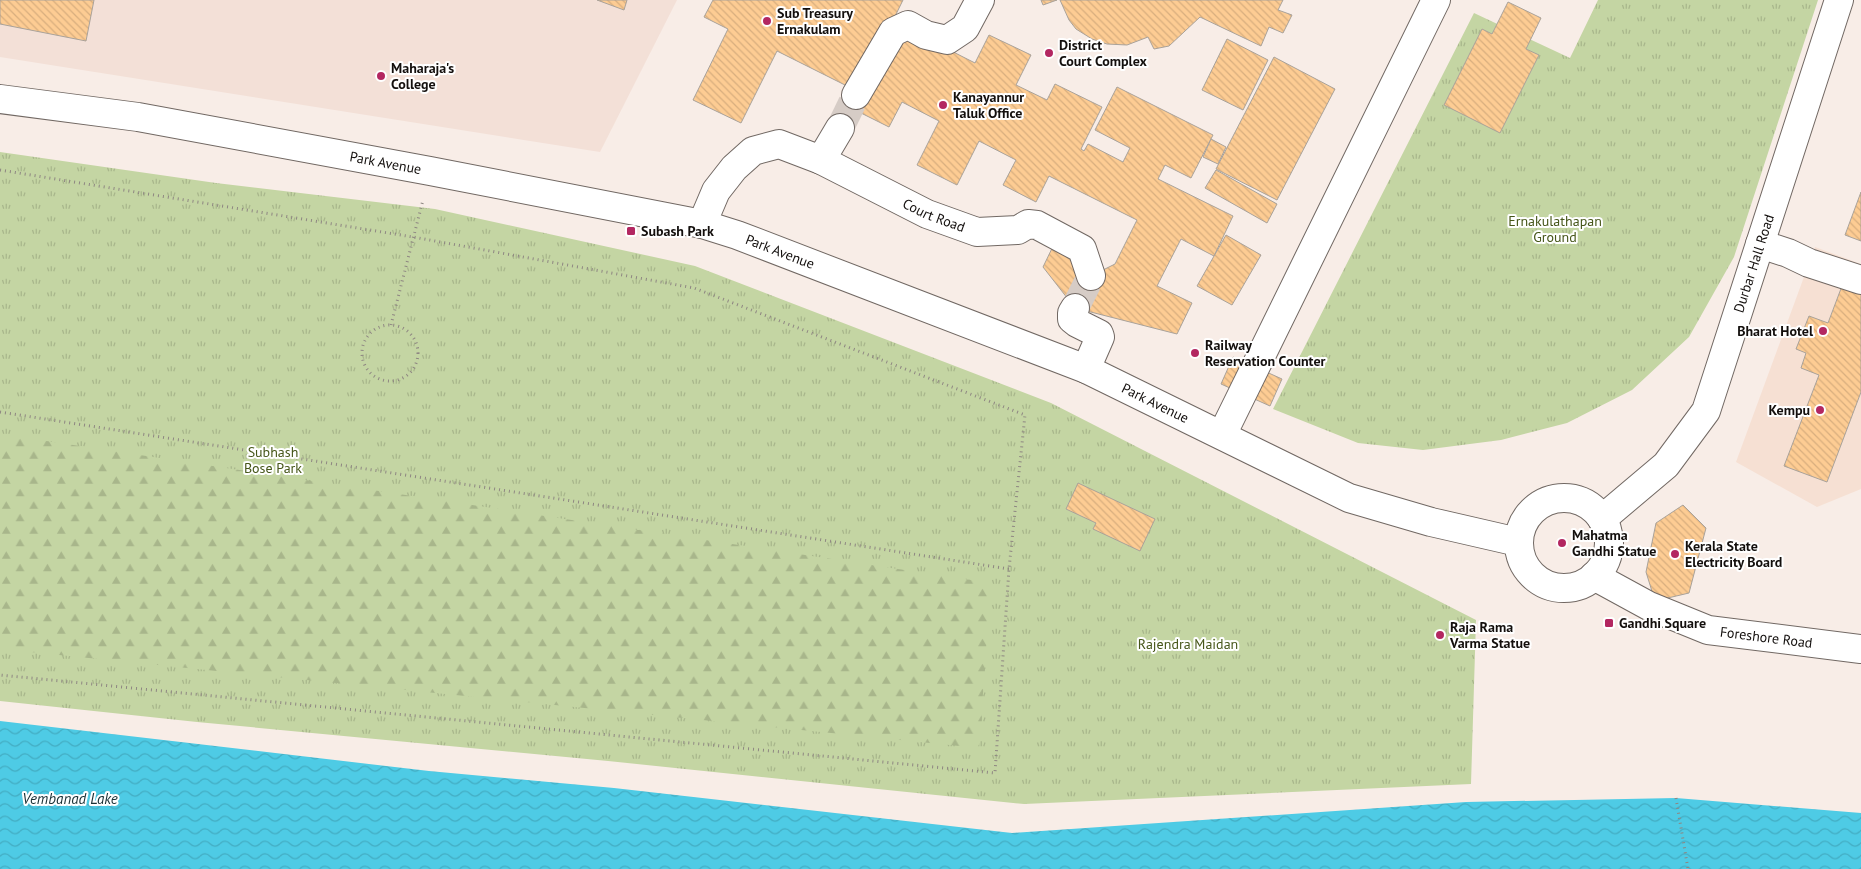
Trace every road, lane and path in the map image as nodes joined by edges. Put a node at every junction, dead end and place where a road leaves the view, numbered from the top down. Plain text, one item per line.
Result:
1 (980, 0) edge
2 (1436, 0) edge
3 (1839, 0) edge
4 (856, 95) tunnel mouth
5 (0, 99) edge
6 (840, 128) tunnel mouth
7 (822, 160) junction
8 (0, 170) edge
9 (430, 171) junction
10 (702, 224) junction
11 (413, 237) junction
12 (1760, 244) junction
13 (1091, 276) dead end
14 (1861, 280) edge
15 (1075, 308) dead end
16 (391, 325) junction
17 (1086, 369) junction
18 (0, 412) edge
19 (1222, 435) junction
20 (1602, 519) junction
21 (1518, 542) junction
22 (1009, 569) junction
23 (1594, 576) junction
24 (1861, 649) edge
25 (0, 675) edge
26 (1676, 798) dead end
27 (1688, 869) edge

1 - 4 main road
2 - 19 main road
3 - 12 main road, Durbar Hall Road
5 - 9 main road, Park Avenue
6 - 7 main road
7 - 10 main road, Court Road
7 - 13 main road, Court Road
8 - 11 path
9 - 10 main road, Park Avenue
9 - 11 path
10 - 17 main road, Park Avenue
11 - 16 path
11 - 22 path
12 - 14 main road
12 - 20 main road, Durbar Hall Road
15 - 17 main road
16 - 16 path
17 - 19 main road, Park Avenue
18 - 22 path
19 - 21 main road, Park Avenue
20 - 21 main road
20 - 23 main road
21 - 23 main road
22 - 25 path
23 - 24 main road, Foreshore Road
26 - 27 path

